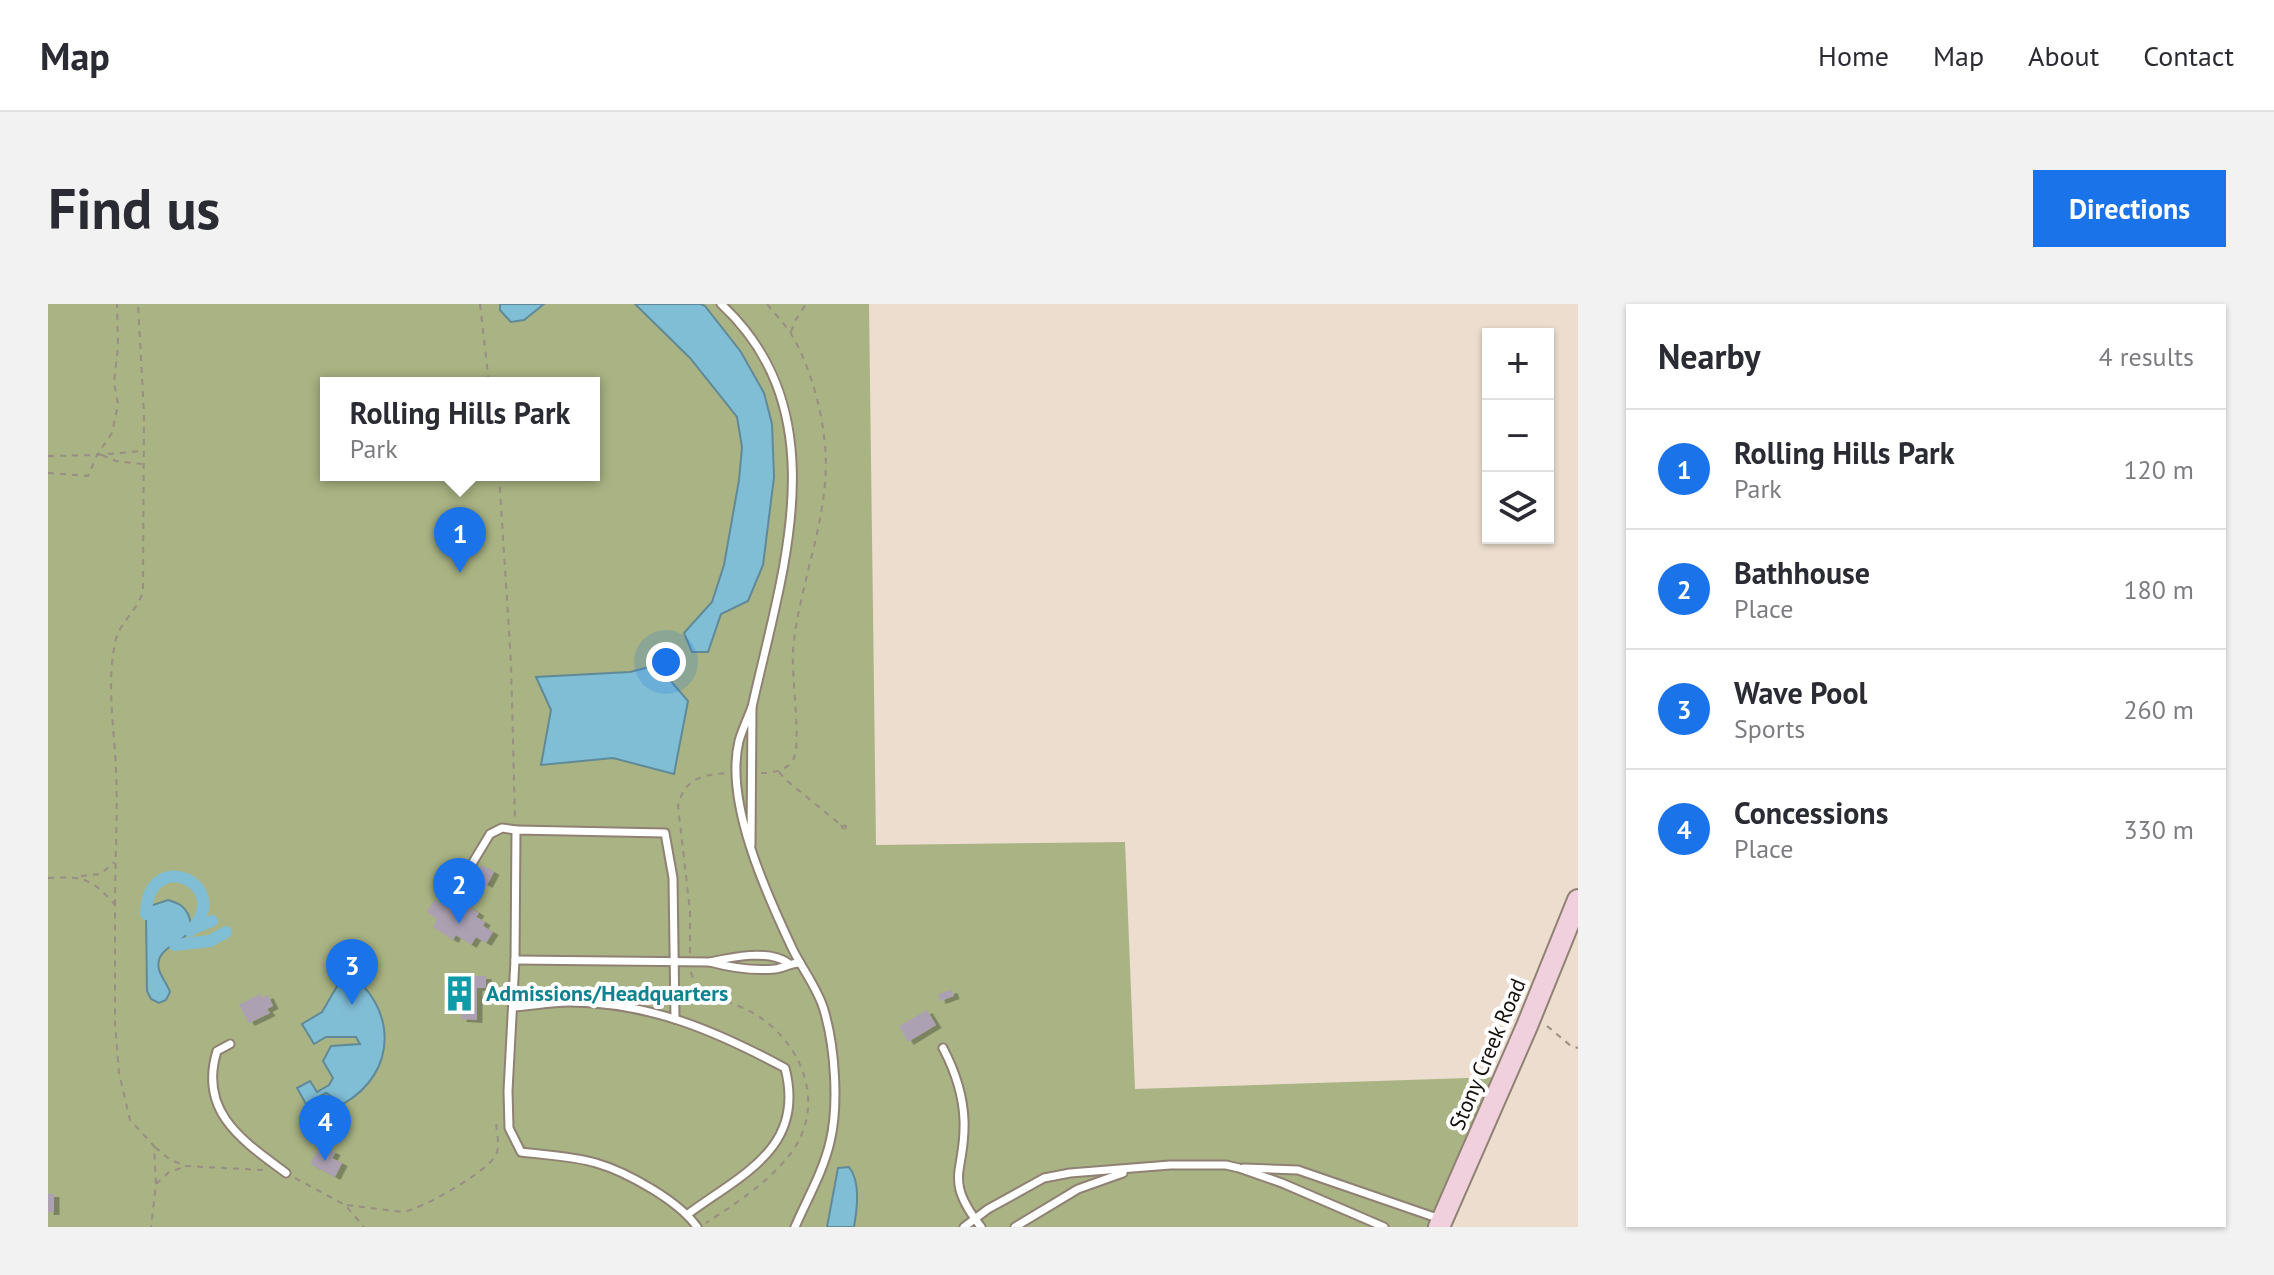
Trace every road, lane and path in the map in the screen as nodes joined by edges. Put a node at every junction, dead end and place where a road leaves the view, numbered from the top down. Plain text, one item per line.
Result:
1 (117, 304) edge
2 (138, 304) edge
3 (480, 304) edge
4 (721, 304) edge
5 (767, 304) edge
6 (806, 304) edge
7 (791, 333) junction
8 (488, 377) edge
9 (144, 451) junction
10 (99, 455) junction
11 (48, 456) edge
12 (144, 464) junction
13 (48, 473) edge
14 (499, 481) edge
15 (752, 707) junction
16 (779, 771) junction
17 (736, 773) junction
18 (751, 774) junction
19 (841, 825) dead end
20 (516, 830) junction
21 (751, 845) junction
22 (115, 862) junction
23 (76, 876) junction
24 (48, 878) edge
25 (455, 892) dead end
26 (1578, 900) edge
27 (115, 905) junction
28 (515, 960) junction
29 (674, 962) junction
30 (690, 962) junction
31 (800, 963) junction
32 (513, 1007) junction
33 (675, 1019) junction
34 (1527, 1026) junction
35 (230, 1044) dead end
36 (943, 1048) dead end
37 (1578, 1048) edge
38 (496, 1123) dead end
39 (154, 1146) junction
40 (185, 1166) junction
41 (1239, 1168) junction
42 (1132, 1169) junction
43 (286, 1173) junction
44 (156, 1184) junction
45 (345, 1205) junction
46 (688, 1214) junction
47 (975, 1219) junction
48 (1440, 1223) edge
49 (151, 1227) edge
50 (364, 1227) edge
51 (698, 1227) edge
52 (795, 1227) edge
53 (964, 1227) edge
54 (981, 1227) edge
55 (1015, 1227) edge
56 (1384, 1227) edge

1 - 10 path
2 - 9 path
3 - 8 path
4 - 15 lane
5 - 7 path
6 - 7 path
7 - 16 path
9 - 10 path
9 - 12 path
10 - 11 path
10 - 12 path
10 - 13 path
12 - 22 path
14 - 20 path
15 - 17 lane
15 - 18 lane
16 - 18 path
16 - 19 path
17 - 21 lane
17 - 30 path
18 - 21 lane
20 - 25 lane
20 - 28 lane
20 - 29 lane
21 - 31 lane
22 - 23 path
22 - 27 path
23 - 24 path
23 - 27 path
26 - 34 main road, Stony Creek Road
27 - 39 path
28 - 29 lane
28 - 32 lane
29 - 30 lane
29 - 33 lane
30 - 31 lane
30 - 51 path
31 - 52 lane
32 - 33 lane
32 - 46 lane
33 - 46 lane
34 - 37 path
34 - 48 main road, Stony Creek Road
35 - 43 lane
36 - 47 lane
38 - 45 path
39 - 40 path
39 - 44 path
40 - 43 path
40 - 44 path
41 - 42 lane
41 - 48 lane
41 - 56 lane
42 - 47 lane
42 - 55 lane
43 - 45 path
44 - 49 path
45 - 50 path
46 - 51 lane
47 - 53 lane
47 - 54 lane

